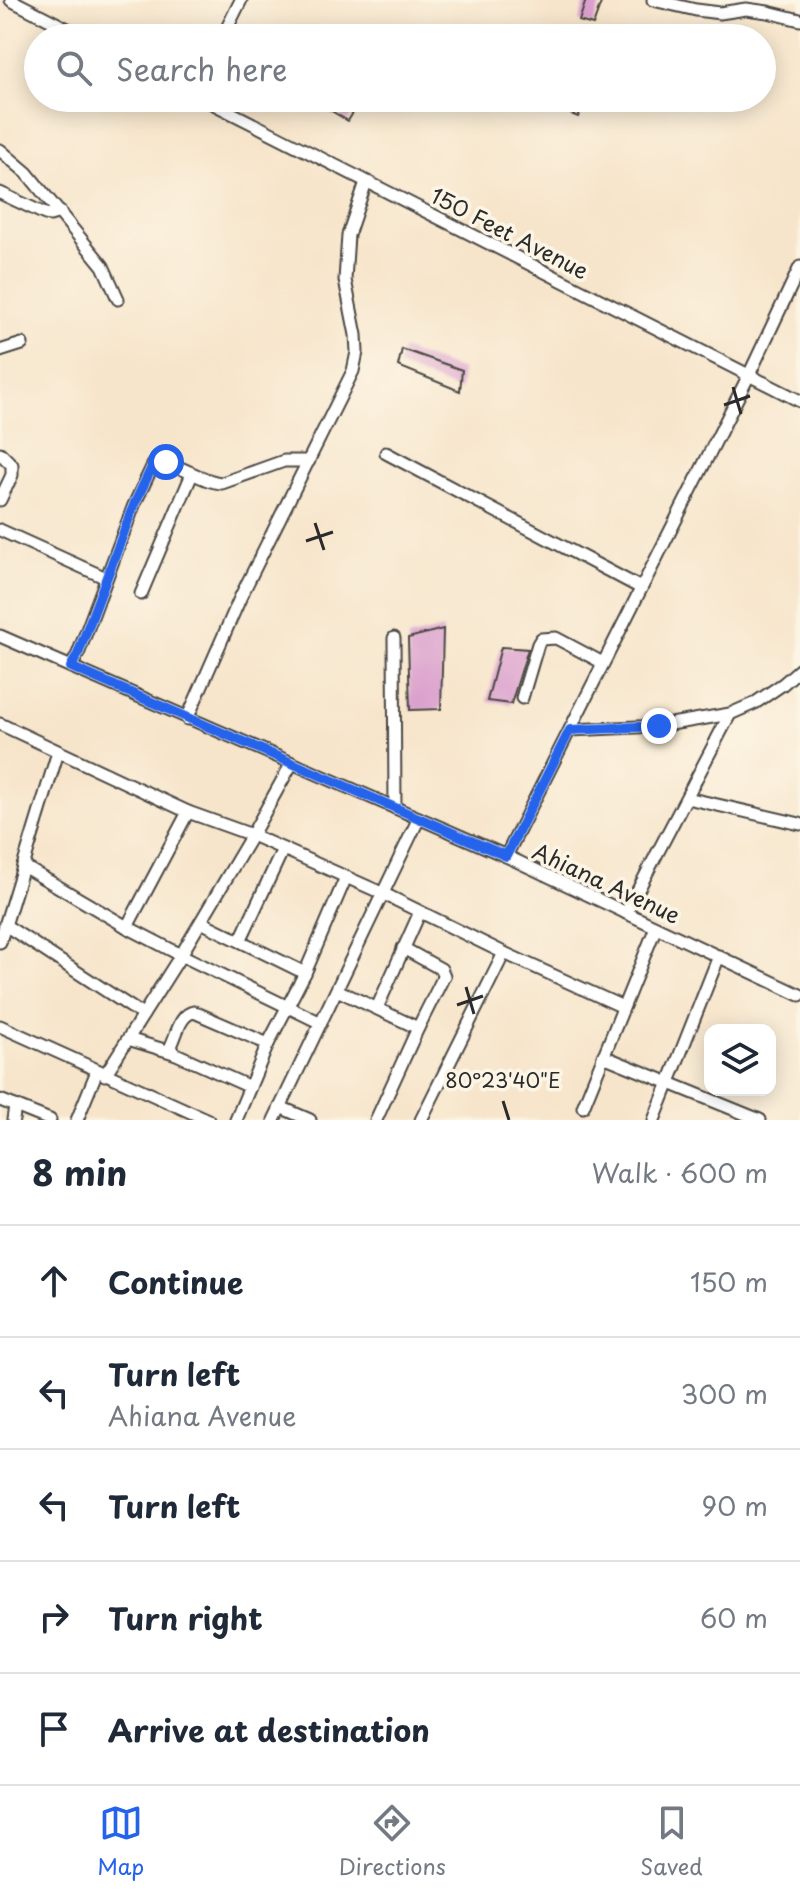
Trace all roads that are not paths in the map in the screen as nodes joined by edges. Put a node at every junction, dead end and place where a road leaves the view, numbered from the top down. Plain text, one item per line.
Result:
1 (11, 0) edge
2 (241, 0) edge
3 (653, 0) edge
4 (800, 20) edge
5 (58, 24) edge
6 (229, 24) edge
7 (229, 112) edge
8 (0, 150) edge
9 (366, 182) junction
10 (0, 193) edge
11 (60, 212) junction
12 (800, 267) edge
13 (118, 299) dead end
14 (22, 344) dead end
15 (0, 351) edge
16 (749, 375) junction
17 (800, 401) edge
18 (0, 453) edge
19 (386, 453) dead end
20 (309, 461) junction
21 (192, 474) junction
22 (0, 500) edge
23 (0, 530) edge
24 (106, 578) junction
25 (641, 588) junction
26 (141, 594) dead end
27 (0, 636) edge
28 (394, 638) dead end
29 (603, 663) junction
30 (71, 667) junction
31 (800, 669) edge
32 (522, 698) dead end
33 (730, 714) junction
34 (187, 719) junction
35 (0, 724) edge
36 (570, 730) junction
37 (58, 752) junction
38 (292, 763) junction
39 (687, 798) junction
40 (395, 808) junction
41 (188, 812) junction
42 (419, 818) junction
43 (800, 824) edge
44 (252, 835) junction
45 (283, 849) junction
46 (506, 856) junction
47 (23, 866) junction
48 (346, 877) junction
49 (384, 894) junction
50 (420, 912) junction
51 (626, 913) junction
52 (201, 922) junction
53 (5, 925) junction
54 (127, 927) junction
55 (656, 927) junction
56 (240, 941) junction
57 (0, 942) edge
58 (403, 948) junction
59 (504, 953) junction
60 (181, 955) junction
61 (719, 956) junction
62 (305, 973) junction
63 (337, 990) junction
64 (800, 995) edge
65 (288, 1007) junction
66 (623, 1007) junction
67 (377, 1008) junction
68 (143, 1015) junction
69 (321, 1023) junction
70 (0, 1026) edge
71 (418, 1028) junction
72 (128, 1039) junction
73 (268, 1044) junction
74 (174, 1053) junction
75 (603, 1056) junction
76 (101, 1073) junction
77 (668, 1083) junction
78 (250, 1087) junction
79 (0, 1100) edge
80 (15, 1106) junction
81 (280, 1107) junction
82 (583, 1107) dead end
83 (13, 1120) edge
84 (50, 1120) edge
85 (77, 1120) edge
86 (208, 1120) edge
87 (236, 1120) edge
88 (274, 1120) edge
89 (310, 1120) edge
90 (376, 1120) edge
91 (421, 1120) edge
92 (654, 1120) edge
93 (760, 1120) edge

1 - 5 street
2 - 6 street
3 - 4 street
7 - 9 street, 150 Feet Avenue
8 - 11 street
9 - 16 street, 150 Feet Avenue
9 - 20 street
10 - 11 street
11 - 13 street
12 - 16 street
14 - 15 street
16 - 17 street, 150 Feet Avenue
16 - 25 street
18 - 22 street
19 - 25 street
20 - 21 street
20 - 34 street
21 - 24 street
21 - 26 street
23 - 24 street
24 - 30 street
25 - 29 street
27 - 30 street, Ahiana Avenue
28 - 40 street
29 - 32 street
29 - 36 street
30 - 34 street, Ahiana Avenue
31 - 33 street
33 - 36 street
33 - 39 street
34 - 38 street, Ahiana Avenue
35 - 37 street
36 - 46 street
37 - 41 street
37 - 47 street
38 - 40 street, Ahiana Avenue
38 - 44 street
39 - 43 street
39 - 51 street
40 - 42 street, Ahiana Avenue
41 - 44 street
41 - 54 street
42 - 46 street, Ahiana Avenue
42 - 49 street
44 - 45 street
44 - 52 street
45 - 48 street
45 - 56 street
46 - 51 street, Ahiana Avenue
47 - 53 street
47 - 54 street
48 - 49 street
48 - 62 street
49 - 50 street
49 - 63 street
50 - 58 street
50 - 59 street
51 - 55 street, Ahiana Avenue
52 - 56 street
52 - 60 street
53 - 57 street
53 - 68 street
54 - 60 street
55 - 61 street, Ahiana Avenue
55 - 66 street
56 - 62 street
58 - 67 street
58 - 71 street
59 - 66 street
59 - 91 street
60 - 65 street
60 - 68 street
61 - 64 street, Ahiana Avenue
61 - 77 street
62 - 65 street
63 - 67 street
63 - 69 street
65 - 69 street
65 - 73 street
66 - 75 street
67 - 71 street
68 - 72 street
69 - 81 street
70 - 76 street
71 - 90 street
72 - 74 street
72 - 76 street
73 - 74 street
73 - 78 street
74 - 78 street
75 - 77 street
75 - 82 street
76 - 85 street
76 - 86 street
77 - 92 street
77 - 93 street
78 - 87 street
79 - 80 street
80 - 83 street
80 - 84 street
81 - 88 street
81 - 89 street

